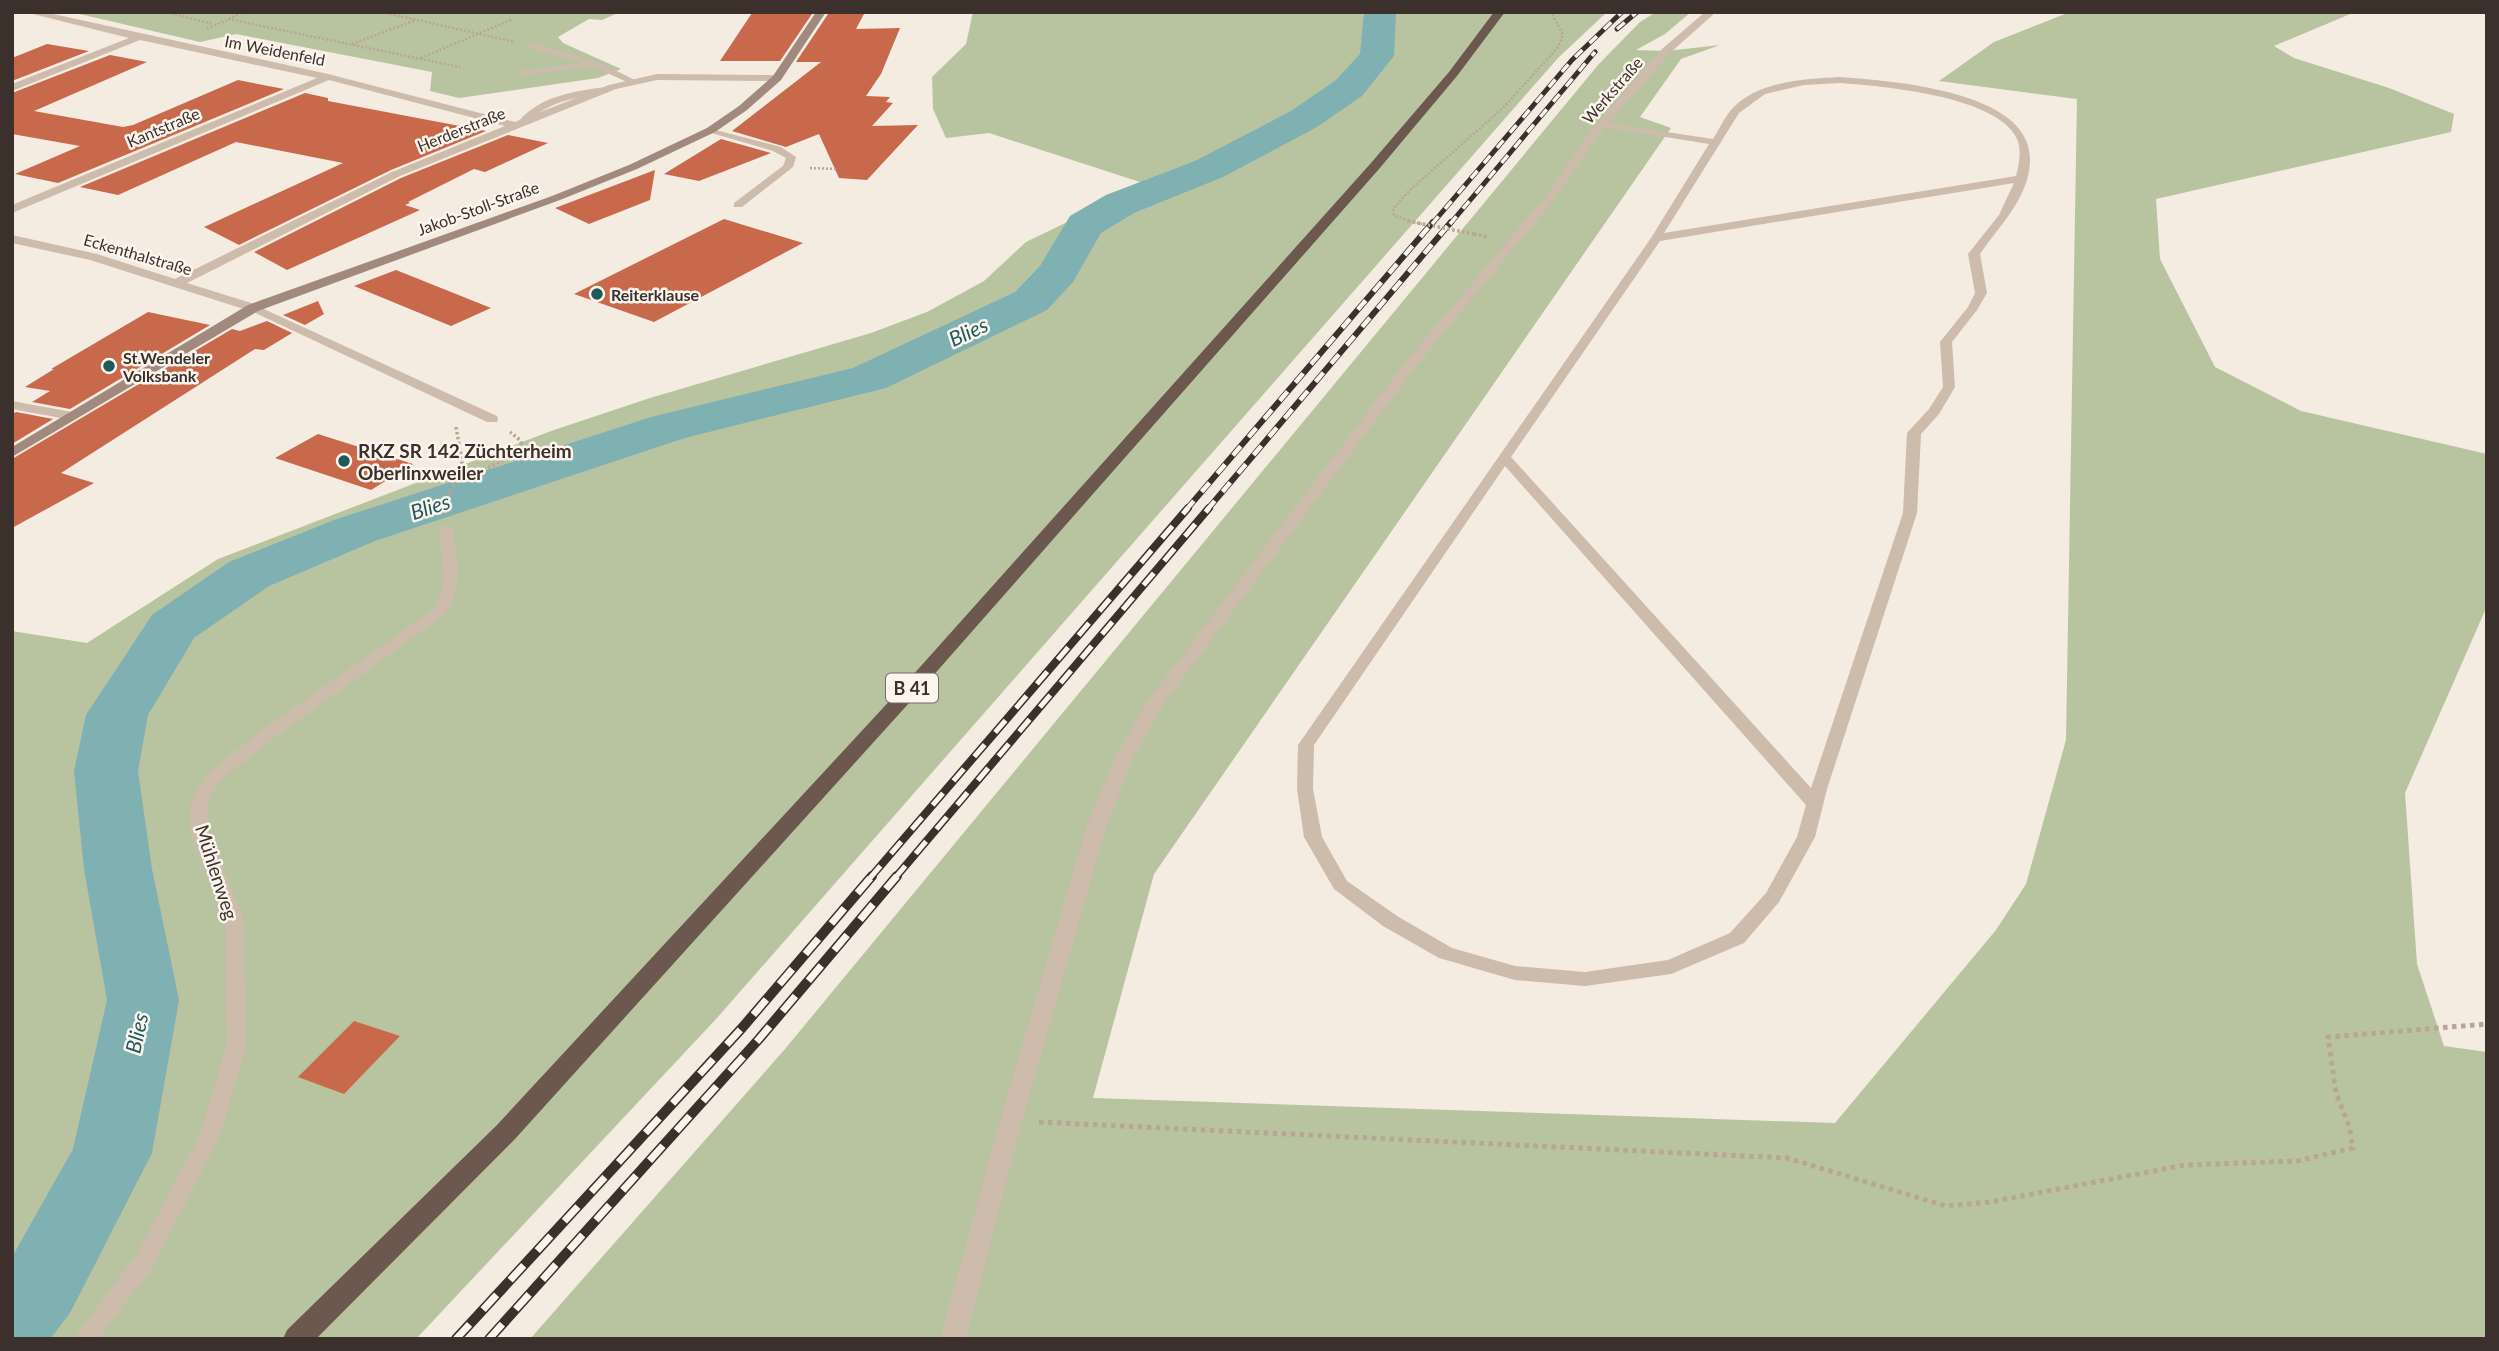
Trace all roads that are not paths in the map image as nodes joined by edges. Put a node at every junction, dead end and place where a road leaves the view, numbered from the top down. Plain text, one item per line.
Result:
1 (30, 12) edge
2 (821, 12) edge
3 (1500, 12) edge
4 (1711, 12) edge
5 (140, 37) junction
6 (532, 46) road end
7 (595, 64) junction
8 (521, 74) dead end
9 (328, 77) junction
10 (777, 78) junction
11 (632, 81) junction
12 (12, 88) edge
13 (518, 123) junction
14 (1602, 124) junction
15 (710, 130) junction
16 (1715, 142) junction
17 (2019, 178) junction
18 (738, 205) dead end
19 (12, 209) edge
20 (1656, 238) junction
21 (12, 239) edge
22 (177, 283) junction
23 (253, 308) junction
24 (12, 405) edge
25 (72, 416) junction
26 (492, 419) road end
27 (12, 453) edge
28 (1504, 458) junction
29 (446, 529) dead end
30 (1815, 804) junction
31 (84, 1339) edge
32 (297, 1339) edge
33 (953, 1339) edge

1 - 5 street, Im Weidenfeld
2 - 10 main road, Jakob-Stoll-Straße
3 - 32 highway, B 41
4 - 14 street, Werkstraße
5 - 9 street, Im Weidenfeld
5 - 12 street
6 - 7 lane
7 - 8 lane
7 - 11 lane
9 - 13 street, Im Weidenfeld
9 - 19 street, Kantstraße
10 - 11 street, Herderstraße
10 - 15 main road, Jakob-Stoll-Straße
11 - 13 street, Herderstraße
13 - 22 street, Herderstraße
14 - 16 lane
14 - 33 street, Werkstraße
15 - 18 lane
15 - 23 main road, Jakob-Stoll-Straße
16 - 17 lane
16 - 20 lane
17 - 20 lane
17 - 30 lane
20 - 28 lane
21 - 22 street, Eckenthalstraße
22 - 23 street, Eckenthalstraße
23 - 25 main road, Jakob-Stoll-Straße
23 - 26 lane
24 - 25 lane
25 - 27 main road, Jakob-Stoll-Straße
28 - 30 lane
28 - 30 lane
29 - 31 lane, Mühlenweg

